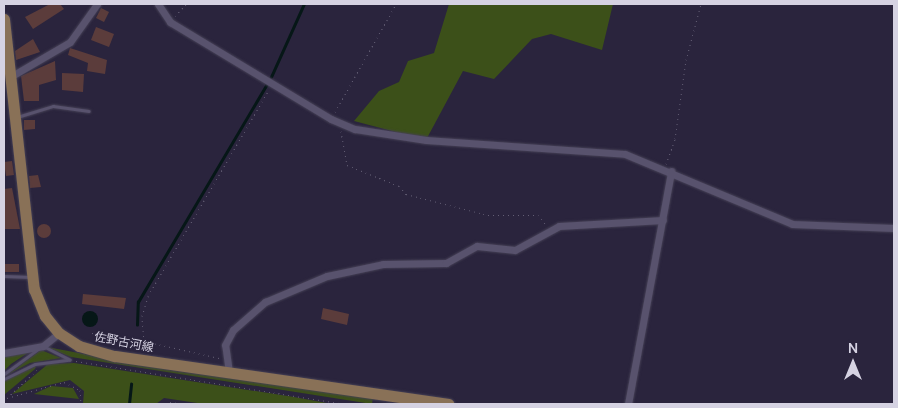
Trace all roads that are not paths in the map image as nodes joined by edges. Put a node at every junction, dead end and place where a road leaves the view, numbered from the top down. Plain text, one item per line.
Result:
1 (97, 4) edge
2 (158, 4) edge
3 (4, 19) edge
4 (8, 83) edge
5 (89, 111) dead end
6 (14, 117) junction
7 (668, 170) junction
8 (663, 220) junction
9 (894, 228) edge
10 (4, 276) edge
11 (33, 278) junction
12 (59, 333) junction
13 (43, 346) junction
14 (4, 353) edge
15 (229, 372) junction
16 (4, 374) edge
17 (4, 379) edge
18 (449, 404) edge
19 (628, 404) edge

1 - 4 street
2 - 7 street
3 - 4 main road, 佐野古河線
4 - 6 main road, 佐野古河線
5 - 6 lane
6 - 11 main road, 佐野古河線
7 - 8 street
7 - 9 street
8 - 15 street
8 - 19 street
10 - 11 lane
11 - 12 main road, 佐野古河線
12 - 13 street
12 - 15 main road, 佐野古河線
13 - 14 street
13 - 16 lane
13 - 17 lane
15 - 18 main road, 佐野古河線

